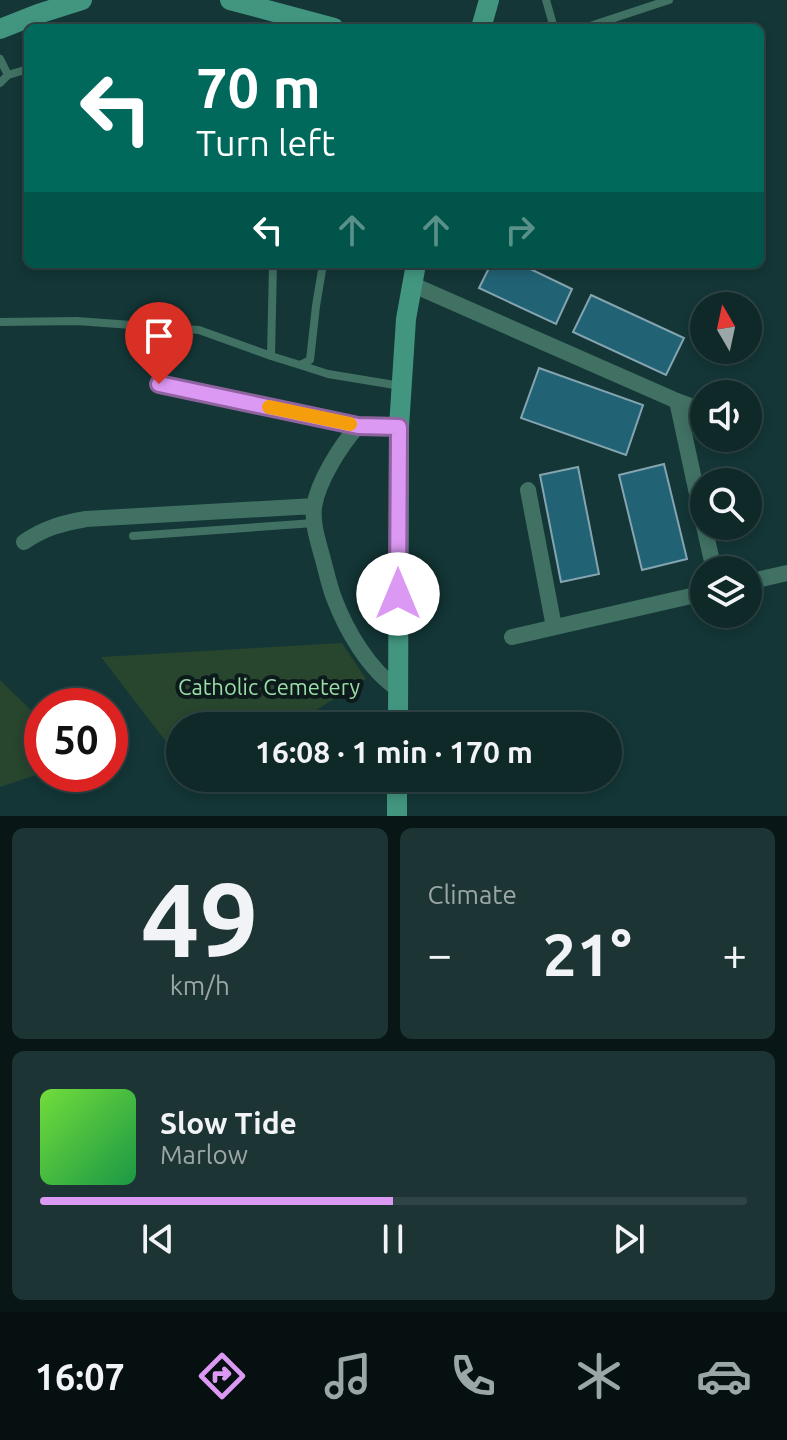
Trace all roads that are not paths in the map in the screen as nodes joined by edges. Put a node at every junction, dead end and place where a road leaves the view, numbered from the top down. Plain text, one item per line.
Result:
1 (82, 0) edge
2 (230, 0) edge
3 (546, 0) edge
4 (669, 0) edge
5 (319, 24) edge
6 (553, 24) edge
7 (596, 24) edge
8 (0, 29) edge
9 (0, 59) edge
10 (24, 70) edge
11 (8, 75) junction
12 (0, 83) edge
13 (273, 268) edge
14 (322, 268) edge
15 (414, 274) edge
16 (0, 322) edge
17 (271, 356) junction
18 (300, 365) junction
19 (159, 384) dead end
20 (402, 386) junction
21 (677, 401) junction
22 (690, 406) edge
23 (358, 426) junction
24 (399, 427) junction
25 (691, 468) edge
26 (528, 490) dead end
27 (314, 514) junction
28 (133, 536) dead end
29 (24, 542) dead end
30 (787, 573) edge
31 (762, 579) edge
32 (690, 596) edge
33 (554, 627) junction
34 (512, 637) dead end
35 (398, 689) junction
36 (398, 712) edge
37 (397, 792) edge
38 (397, 816) edge

1 - 8 main road
2 - 5 main road
3 - 6 lane
4 - 7 lane
9 - 11 lane
10 - 11 lane
11 - 12 lane
13 - 17 lane
14 - 18 lane
15 - 20 main road
15 - 21 street
16 - 17 lane
17 - 18 lane
18 - 20 lane
19 - 23 street
20 - 24 main road
21 - 22 street
21 - 25 street
23 - 24 street
23 - 27 street
24 - 35 main road
26 - 33 street
27 - 28 lane
27 - 29 street
27 - 35 street
30 - 31 street
32 - 33 street
33 - 34 street
35 - 36 main road
37 - 38 main road

